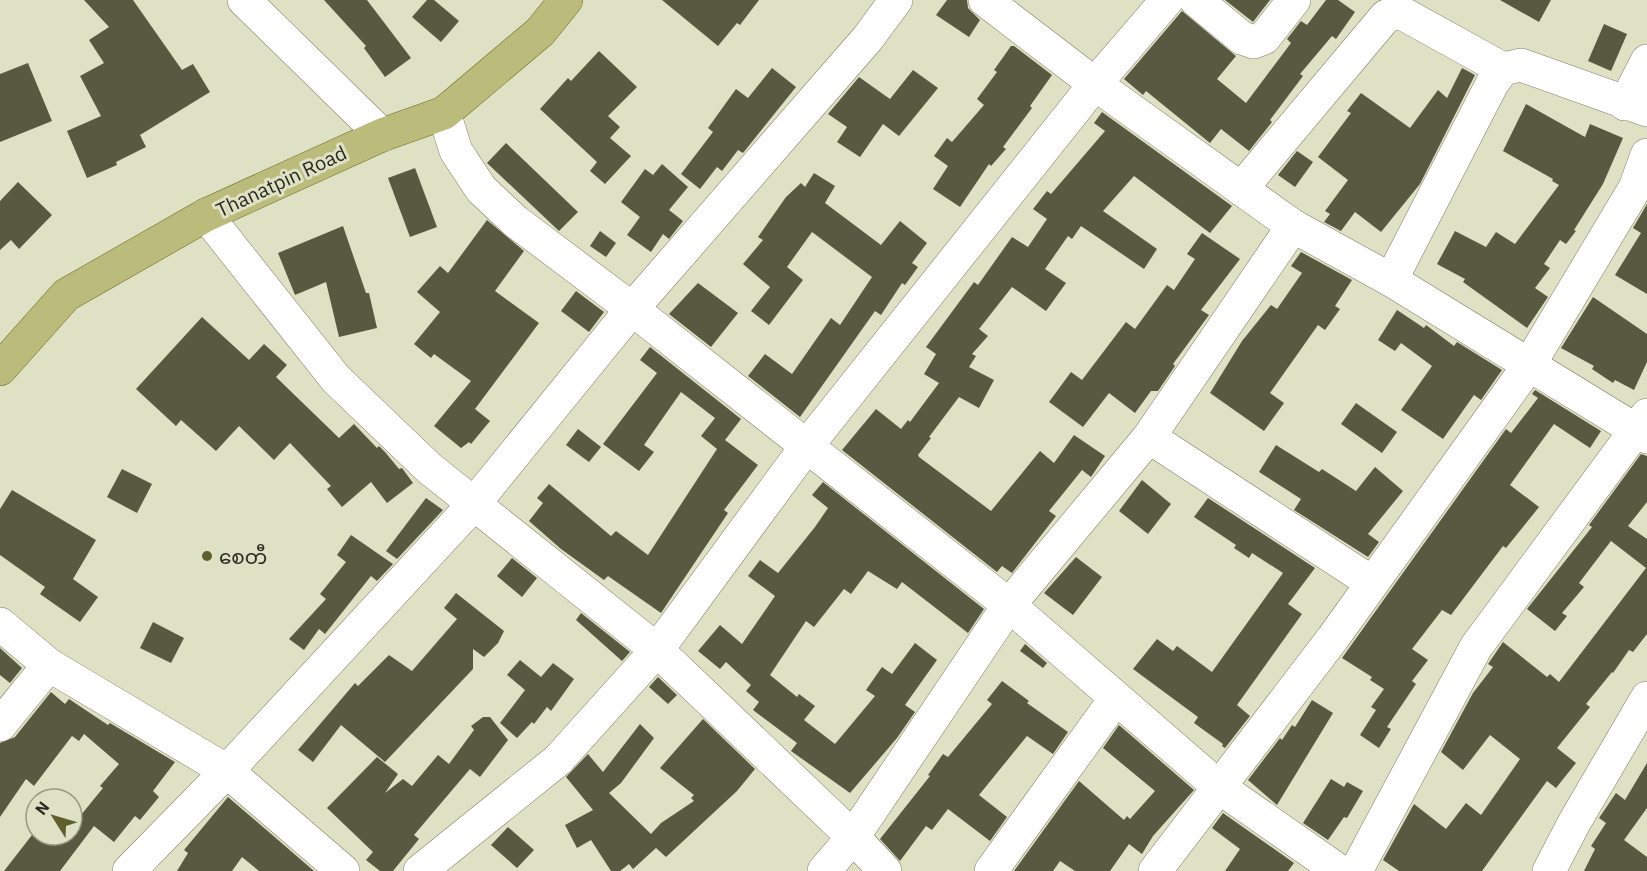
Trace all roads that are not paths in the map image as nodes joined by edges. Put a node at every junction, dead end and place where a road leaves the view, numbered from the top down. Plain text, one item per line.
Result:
1 (244, 0) edge
2 (566, 0) edge
3 (896, 0) edge
4 (986, 0) edge
5 (1167, 0) edge
6 (1196, 0) edge
7 (1294, 0) edge
8 (1647, 61) edge
9 (1503, 69) junction
10 (1095, 84) junction
11 (1636, 107) edge
12 (444, 113) junction
13 (382, 135) junction
14 (1647, 155) edge
15 (1241, 189) junction
16 (206, 215) junction
17 (1293, 226) junction
18 (1391, 280) junction
19 (632, 309) junction
20 (1528, 365) junction
21 (0, 369) edge
22 (1644, 428) edge
23 (1149, 437) junction
24 (806, 447) junction
25 (473, 505) junction
26 (1371, 582) junction
27 (1009, 605) junction
28 (0, 624) edge
29 (657, 650) junction
30 (49, 665) junction
31 (1116, 698) junction
32 (1647, 698) edge
33 (0, 725) edge
34 (227, 771) junction
35 (1219, 787) junction
36 (853, 837) junction
37 (129, 871) edge
38 (343, 871) edge
39 (420, 871) edge
40 (824, 871) edge
41 (885, 871) edge
42 (991, 871) edge
43 (1155, 871) edge
44 (1339, 871) edge
45 (1356, 871) edge
46 (1549, 871) edge

1 - 13 street
2 - 12 main road, Thanatpin Road
3 - 19 street
4 - 10 street
5 - 10 street
6 - 7 street
8 - 11 street
9 - 11 street
9 - 15 street
9 - 18 street
10 - 15 street
10 - 24 street
12 - 13 main road, Thanatpin Road
12 - 19 street
13 - 16 main road, Thanatpin Road
14 - 20 street
15 - 17 street
16 - 21 main road, Thanatpin Road
16 - 25 street
17 - 18 street
17 - 23 street
18 - 20 street
19 - 24 street
19 - 25 street
20 - 22 street
20 - 26 street
22 - 45 street
23 - 26 street
23 - 27 street
24 - 27 street
24 - 29 street
25 - 29 street
25 - 34 street
26 - 35 street
27 - 31 street
27 - 36 street
28 - 30 street
29 - 36 street
29 - 39 street
30 - 33 street
30 - 34 street
31 - 35 street
31 - 42 street
32 - 46 street
34 - 37 street
34 - 38 street
35 - 43 street
35 - 44 street
36 - 40 street
36 - 41 street

